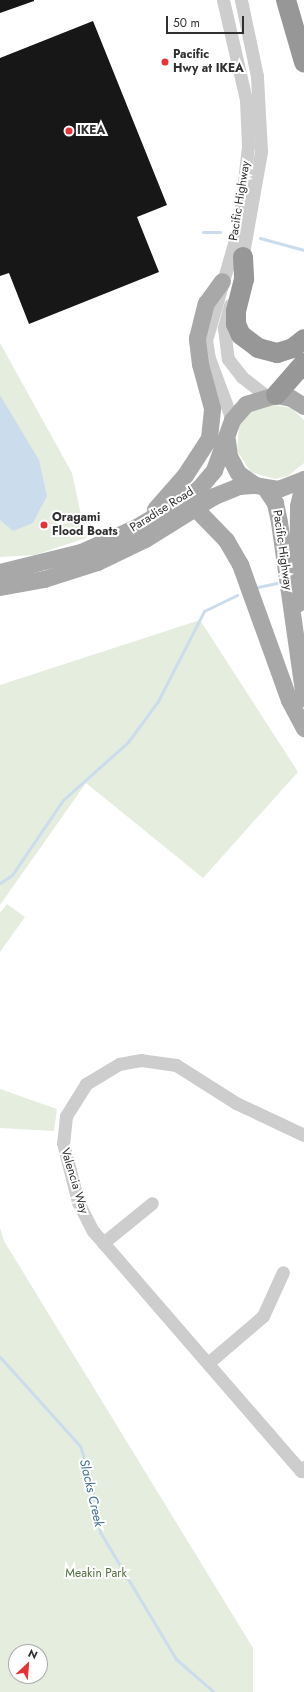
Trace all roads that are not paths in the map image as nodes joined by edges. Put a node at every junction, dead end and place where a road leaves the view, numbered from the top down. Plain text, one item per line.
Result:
1 (223, 0) edge
2 (241, 0) edge
3 (286, 0) edge
4 (304, 62) edge
5 (243, 257) junction
6 (222, 281) junction
7 (304, 339) edge
8 (304, 363) edge
9 (288, 399) edge
10 (229, 428) junction
11 (304, 479) edge
12 (260, 487) junction
13 (195, 508) junction
14 (136, 527) junction
15 (5, 579) edge
16 (294, 614) junction
17 (304, 698) edge
18 (304, 728) edge
19 (304, 1135) edge
20 (152, 1203) dead end
21 (103, 1243) junction
22 (283, 1272) dead end
23 (208, 1363) junction
24 (302, 1469) edge

1 - 6 street, Pacific Highway
2 - 5 street, Pacific Highway
3 - 4 highway
5 - 7 highway
5 - 9 street, Pacific Highway
6 - 10 street, Pacific Highway
6 - 14 main road
8 - 9 highway
9 - 10 main road
10 - 12 main road
10 - 14 main road, Paradise Road
11 - 12 main road, Paradise Road
11 - 16 main road, Pacific Highway
12 - 13 main road, Paradise Road
12 - 16 main road, Pacific Highway
13 - 15 main road, Paradise Road
13 - 18 main road
14 - 15 main road, Paradise Road
16 - 17 main road, Pacific Highway
19 - 21 street, Valencia Way
20 - 21 street
21 - 23 street, Valencia Way
22 - 23 street
23 - 24 street, Valencia Way

